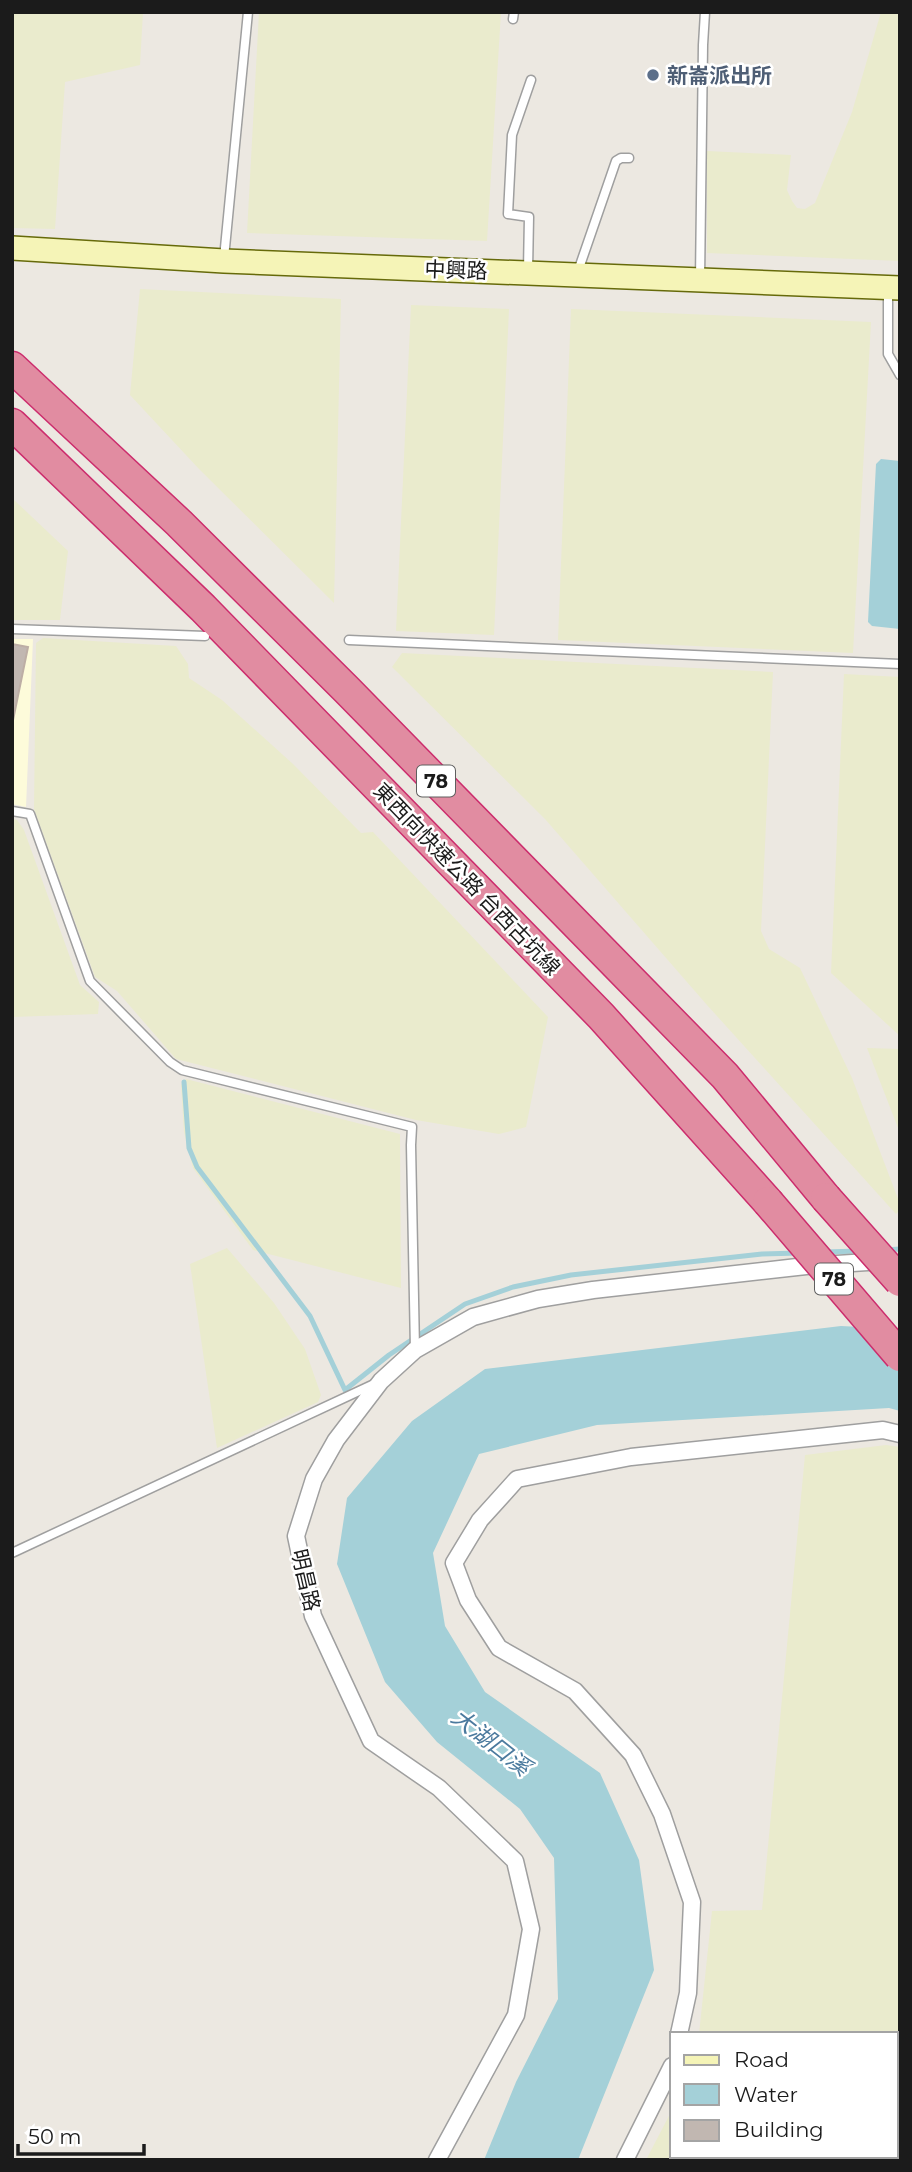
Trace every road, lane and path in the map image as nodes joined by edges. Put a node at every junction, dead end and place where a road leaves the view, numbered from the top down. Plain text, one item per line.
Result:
1 (248, 12) edge
2 (705, 12) edge
3 (531, 80) dead end
4 (629, 158) dead end
5 (12, 248) edge
6 (224, 261) junction
7 (528, 273) junction
8 (577, 275) junction
9 (700, 280) junction
10 (894, 288) edge
11 (20, 374) edge
12 (900, 375) edge
13 (12, 424) edge
14 (12, 629) edge
15 (205, 636) dead end
16 (349, 640) dead end
17 (900, 664) edge
18 (12, 811) edge
19 (900, 1261) edge
20 (900, 1281) edge
21 (415, 1350) junction
22 (900, 1356) edge
23 (381, 1381) junction
24 (900, 1434) edge
25 (12, 1553) edge
26 (679, 2032) edge
27 (670, 2070) edge
28 (437, 2160) edge
29 (625, 2160) edge

1 - 6 lane
2 - 9 lane
3 - 7 lane
4 - 8 lane
5 - 6 main road, 中興路
6 - 7 main road, 中興路
7 - 8 main road, 中興路
8 - 9 main road, 中興路
9 - 10 main road, 中興路
10 - 12 lane
11 - 20 highway, 78, bridge
13 - 22 highway, 東西向快速公路 台西古坑線 / 78, bridge
14 - 15 lane
16 - 17 lane
18 - 21 lane
19 - 21 street, 明昌路
21 - 23 street, 明昌路
23 - 25 lane
23 - 28 street, 明昌路
24 - 26 street
27 - 29 street

